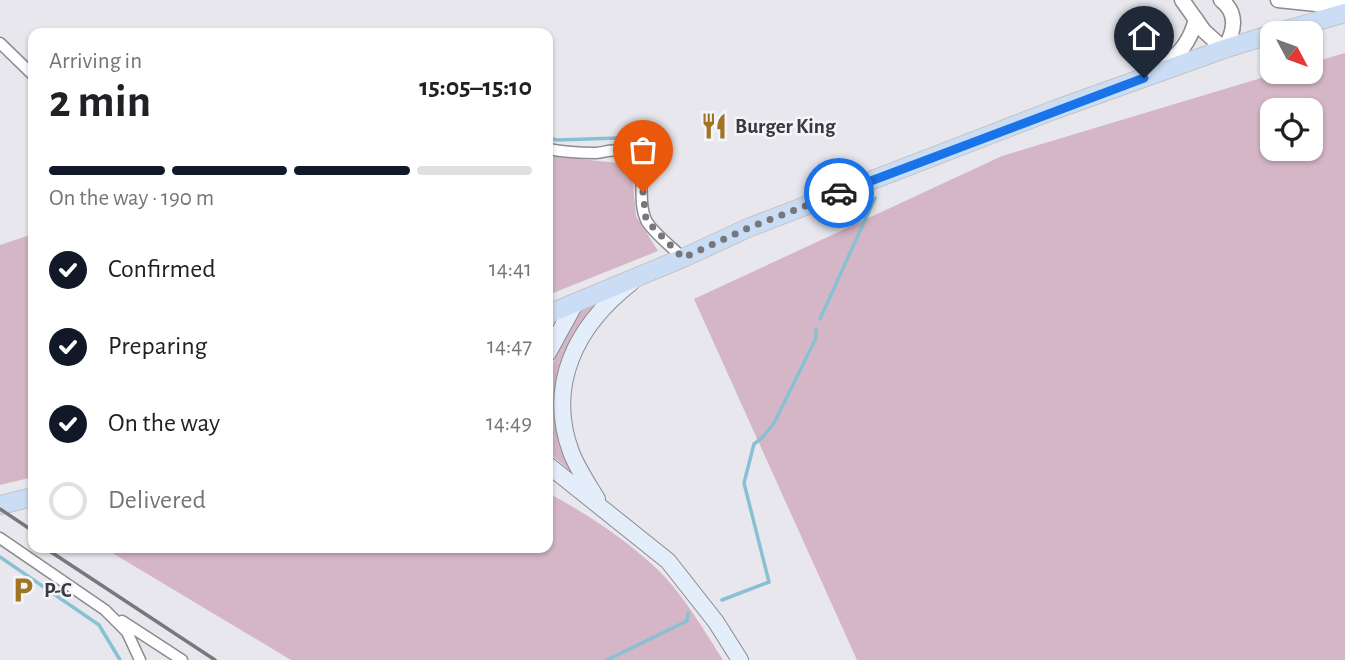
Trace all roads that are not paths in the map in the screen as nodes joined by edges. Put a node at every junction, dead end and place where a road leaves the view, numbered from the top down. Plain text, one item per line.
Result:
1 (1182, 0) edge
2 (1221, 0) edge
3 (1278, 0) edge
4 (1345, 7) edge
5 (1345, 13) edge
6 (1196, 19) junction
7 (1318, 21) edge
8 (1260, 38) edge
9 (0, 43) edge
10 (1224, 49) junction
11 (28, 70) edge
12 (1144, 78) junction
13 (553, 149) edge
14 (683, 258) junction
15 (638, 277) junction
16 (576, 302) junction
17 (553, 312) edge
18 (553, 344) edge
19 (553, 469) edge
20 (553, 481) edge
21 (27, 499) edge
22 (0, 505) edge
23 (604, 510) junction
24 (0, 538) edge
25 (105, 610) junction
26 (141, 660) edge
27 (182, 660) edge
28 (740, 660) edge

1 - 6 street
2 - 10 street
3 - 4 street
5 - 7 main road
6 - 10 street
6 - 12 street
8 - 10 main road
9 - 11 street
10 - 12 main road
12 - 14 main road
13 - 14 street
14 - 15 main road
15 - 16 main road
15 - 23 main road
16 - 17 main road
16 - 18 main road
19 - 23 main road
20 - 23 main road
21 - 22 main road
23 - 28 main road
24 - 25 street
25 - 26 street
25 - 27 street

